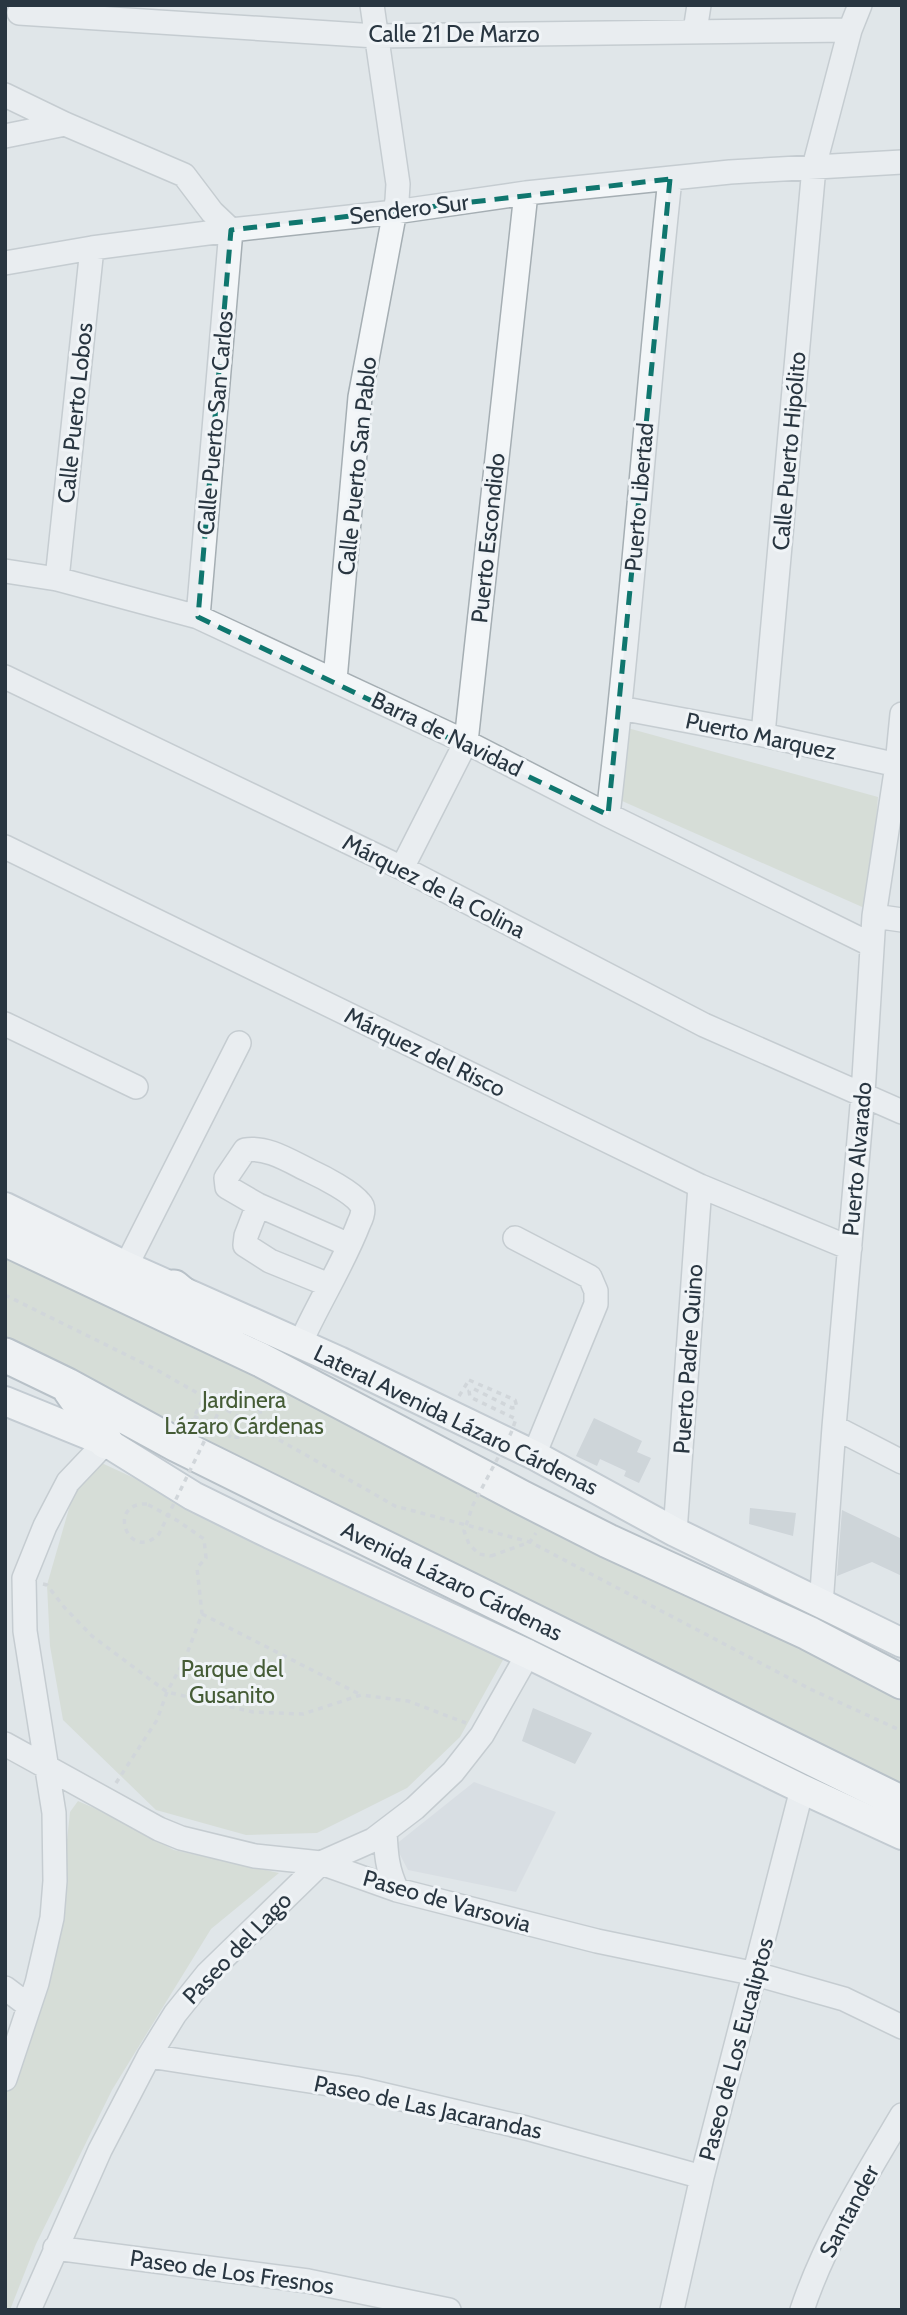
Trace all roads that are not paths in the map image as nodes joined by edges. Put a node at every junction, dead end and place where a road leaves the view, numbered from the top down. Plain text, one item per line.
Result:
1 (372, 5) edge
2 (699, 5) edge
3 (860, 5) edge
4 (58, 11) edge
5 (19, 13) dead end
6 (850, 30) junction
7 (695, 32) junction
8 (376, 36) junction
9 (5, 95) edge
10 (65, 124) junction
11 (5, 136) edge
12 (902, 162) edge
13 (874, 163) junction
14 (814, 167) junction
15 (902, 178) edge
16 (670, 179) junction
17 (526, 193) junction
18 (395, 212) junction
19 (231, 229) junction
20 (92, 248) junction
21 (5, 263) edge
22 (5, 571) edge
23 (57, 579) junction
24 (198, 617) junction
25 (5, 677) edge
26 (335, 680) junction
27 (620, 708) junction
28 (902, 714) edge
29 (763, 735) junction
30 (466, 742) junction
31 (900, 766) edge
32 (608, 815) junction
33 (5, 847) edge
34 (402, 868) junction
35 (874, 916) junction
36 (902, 920) edge
37 (872, 945) junction
38 (5, 1024) edge
39 (239, 1043) dead end
40 (136, 1087) dead end
41 (863, 1094) junction
42 (902, 1112) edge
43 (700, 1186) junction
44 (258, 1205) junction
45 (5, 1207) edge
46 (515, 1238) dead end
47 (5, 1239) edge
48 (349, 1245) junction
49 (850, 1248) junction
50 (126, 1266) junction
51 (329, 1285) junction
52 (174, 1287) junction
53 (300, 1343) junction
54 (5, 1356) edge
55 (261, 1360) junction
56 (66, 1385) junction
57 (5, 1401) edge
58 (834, 1427) junction
59 (106, 1442) junction
60 (534, 1455) junction
61 (902, 1462) edge
62 (676, 1532) junction
63 (14, 1573) edge
64 (821, 1605) junction
65 (902, 1643) edge
66 (528, 1654) junction
67 (902, 1682) edge
68 (5, 1744) edge
69 (45, 1765) junction
70 (802, 1789) junction
71 (902, 1803) edge
72 (385, 1831) junction
73 (902, 1835) edge
74 (321, 1863) junction
75 (397, 1890) junction
76 (756, 1973) junction
77 (5, 1988) edge
78 (29, 2006) junction
79 (902, 2027) edge
80 (149, 2056) junction
81 (5, 2079) edge
82 (902, 2115) edge
83 (702, 2177) junction
84 (55, 2248) junction
85 (29, 2310) edge
86 (449, 2310) edge
87 (672, 2310) edge
88 (802, 2310) edge

1 - 8 street, Calle Puerto San Pablo
2 - 7 street
3 - 6 street, Calle Puerto Hipólito
4 - 5 street, Calle 21 De Marzo
4 - 8 street, Calle 21 De Marzo
6 - 7 street, Calle 21 De Marzo
6 - 14 street, Calle Puerto Hipólito
7 - 8 street, Calle 21 De Marzo
8 - 18 street, Calle Puerto San Pablo
9 - 10 street
10 - 11 street
10 - 19 street
12 - 13 street, Sendero Sur
13 - 14 street, Sendero Sur
13 - 15 street
14 - 16 street, Sendero Sur
14 - 29 street, Calle Puerto Hipólito
16 - 17 street, Sendero Sur
16 - 27 street, Puerto Libertad
17 - 18 street, Sendero Sur
17 - 30 street, Puerto Escondido
18 - 19 street, Sendero Sur
18 - 26 street, Calle Puerto San Pablo
19 - 20 street, Sendero Sur
19 - 24 street, Calle Puerto San Carlos
20 - 21 street, Sendero Sur
20 - 23 street, Calle Puerto Lobos
22 - 23 street, Barra de Navidad
23 - 24 street, Barra de Navidad
24 - 26 street, Barra de Navidad
25 - 34 street, Márquez de la Colina
26 - 30 street, Barra de Navidad
27 - 29 street, Puerto Marquez
27 - 32 street, Puerto Libertad
28 - 31 street, Puerto Alvarado
29 - 31 street, Puerto Marquez
30 - 32 street, Barra de Navidad
30 - 34 street, Puerto Escondido
31 - 35 street, Puerto Alvarado
32 - 37 street, Barra de Navidad
33 - 43 street, Márquez del Risco
34 - 41 street, Márquez de la Colina
35 - 36 street
35 - 37 street, Puerto Alvarado
37 - 41 street, Puerto Alvarado
38 - 40 street
39 - 50 street
41 - 42 street, Márquez de la Colina
41 - 49 street, Puerto Alvarado
43 - 49 street, Márquez del Risco
43 - 62 street, Puerto Padre Quino
44 - 48 street
44 - 48 street
44 - 51 street
45 - 50 main road, Lateral Avenida Lázaro Cárdenas
46 - 60 street
47 - 55 highway
48 - 51 street
49 - 58 street, Puerto Alvarado
50 - 52 main road, Lateral Avenida Lázaro Cárdenas
51 - 53 street
52 - 53 main road, Lateral Avenida Lázaro Cárdenas
52 - 55 highway
53 - 60 main road, Lateral Avenida Lázaro Cárdenas
54 - 56 highway, Avenida Lázaro Cárdenas
55 - 67 highway
56 - 59 highway
56 - 71 highway, Avenida Lázaro Cárdenas
57 - 59 main road
58 - 61 street
58 - 64 street, Puerto Alvarado
59 - 63 street
59 - 66 main road
60 - 62 main road, Lateral Avenida Lázaro Cárdenas
62 - 64 main road, Lateral Avenida Lázaro Cárdenas
63 - 69 street
64 - 65 main road, Lateral Avenida Lázaro Cárdenas
66 - 70 main road
66 - 72 street, Paseo del Lago
68 - 69 street, Paseo de Varsovia
69 - 74 street, Paseo de Varsovia
69 - 78 street
70 - 73 main road
70 - 76 street, Paseo de Los Eucaliptos
72 - 74 street, Paseo del Lago
72 - 75 street
74 - 75 street, Paseo de Varsovia
74 - 80 street, Paseo del Lago
75 - 76 street, Paseo de Varsovia
76 - 79 street, Paseo de Varsovia
76 - 83 street, Paseo de Los Eucaliptos
77 - 78 street
78 - 81 street
80 - 83 street, Paseo de Las Jacarandas
80 - 84 street, Paseo del Lago
82 - 88 street, Santander
83 - 87 street, Paseo de Los Eucaliptos
84 - 85 street, Paseo del Lago
84 - 86 street, Paseo de Los Fresnos

